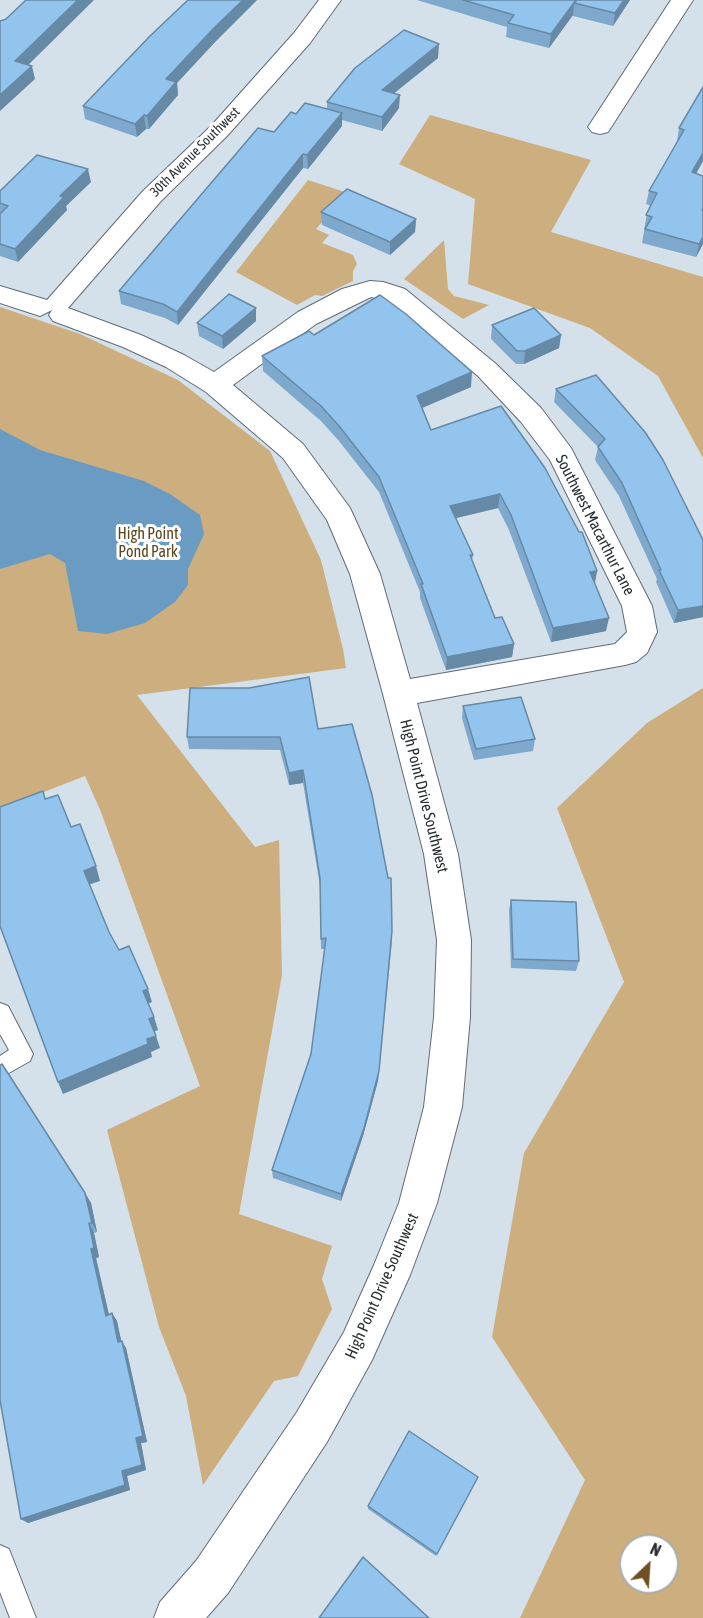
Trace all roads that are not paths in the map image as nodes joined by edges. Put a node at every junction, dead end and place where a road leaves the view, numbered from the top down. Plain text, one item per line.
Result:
1 (330, 0) edge
2 (678, 4) edge
3 (600, 127) dead end
4 (0, 294) edge
5 (54, 308) junction
6 (215, 385) junction
7 (399, 694) junction
8 (0, 1013) edge
9 (0, 1068) edge
10 (0, 1558) edge
11 (23, 1618) edge
12 (176, 1618) edge

1 - 5 street, 30th Avenue Southwest
2 - 3 street
4 - 5 street, High Point Drive Southwest
5 - 6 street, High Point Drive Southwest
6 - 7 street, High Point Drive Southwest
6 - 7 street, Southwest Macarthur Lane
7 - 12 street, High Point Drive Southwest
8 - 9 lane
10 - 11 lane

